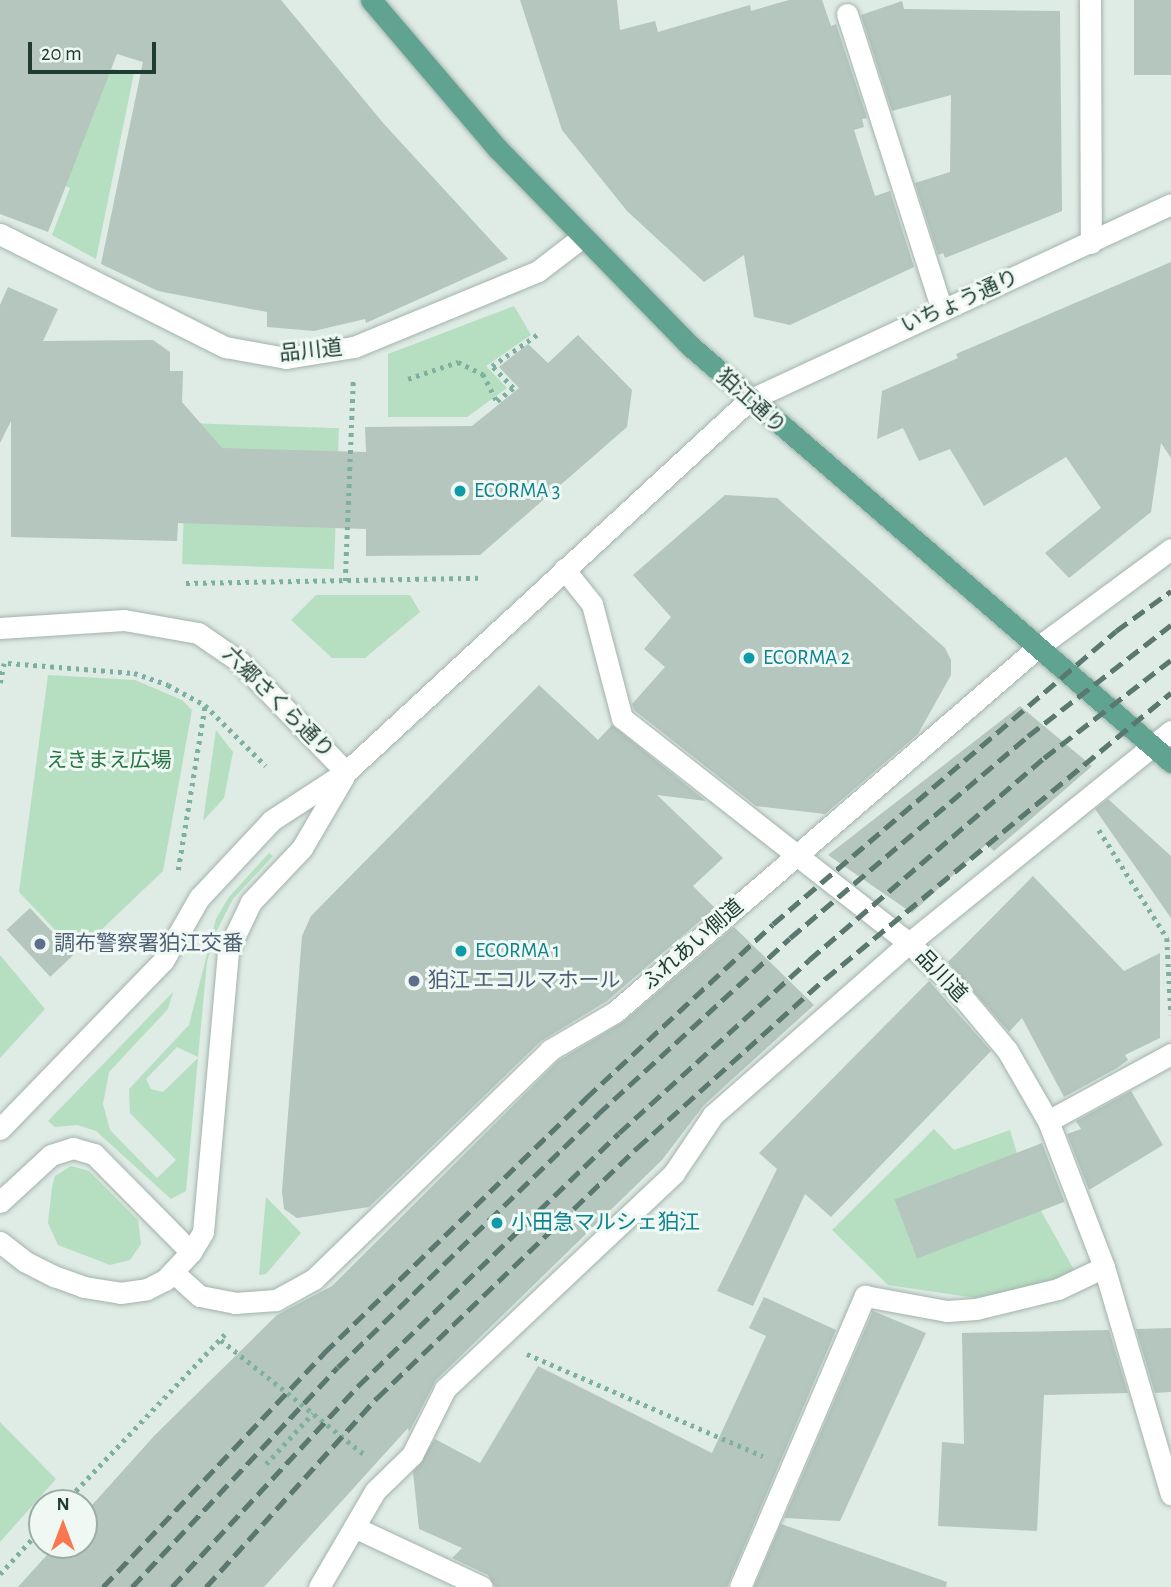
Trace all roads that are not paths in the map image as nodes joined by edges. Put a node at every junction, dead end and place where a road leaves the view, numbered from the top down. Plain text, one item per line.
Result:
1 (371, 0) edge
2 (1090, 0) edge
3 (847, 14) dead end
4 (1171, 204) edge
5 (581, 238) junction
6 (3, 243) edge
7 (1091, 243) junction
8 (942, 310) junction
9 (749, 400) junction
10 (1171, 549) edge
11 (564, 569) junction
12 (0, 628) edge
13 (1038, 647) junction
14 (1171, 731) edge
15 (1152, 746) junction
16 (1171, 762) edge
17 (346, 772) junction
18 (795, 857) junction
19 (909, 943) junction
20 (1171, 1054) edge
21 (1048, 1121) junction
22 (0, 1129) edge
23 (0, 1202) edge
24 (0, 1242) edge
25 (191, 1252) junction
26 (1104, 1267) junction
27 (173, 1272) junction
28 (1171, 1494) edge
29 (354, 1527) junction
30 (319, 1587) edge
31 (482, 1587) edge
32 (740, 1587) edge

1 - 5 main road, 狛江通り
2 - 7 street
3 - 8 street
4 - 7 street, いちょう通り
5 - 6 street, 品川道
5 - 9 main road, 狛江通り
7 - 8 street, いちょう通り
8 - 9 street, いちょう通り
9 - 11 street, いちょう通り
9 - 13 main road, 狛江通り
10 - 13 street, ふれあい側道
11 - 17 street, いちょう通り
11 - 18 street, 品川道
12 - 17 street, 六郷さくら通り
13 - 15 main road, 狛江通り
13 - 18 street, ふれあい側道
14 - 15 street
15 - 16 main road, 狛江通り
15 - 19 street
17 - 22 street
17 - 25 street
18 - 19 street, 品川道
18 - 27 street, ふれあい側道
19 - 21 street, 品川道
19 - 29 street
20 - 21 street
21 - 26 street, 品川道
23 - 25 street
24 - 27 street
25 - 27 street
26 - 28 street, 品川道
26 - 32 street
29 - 30 street
29 - 31 street

